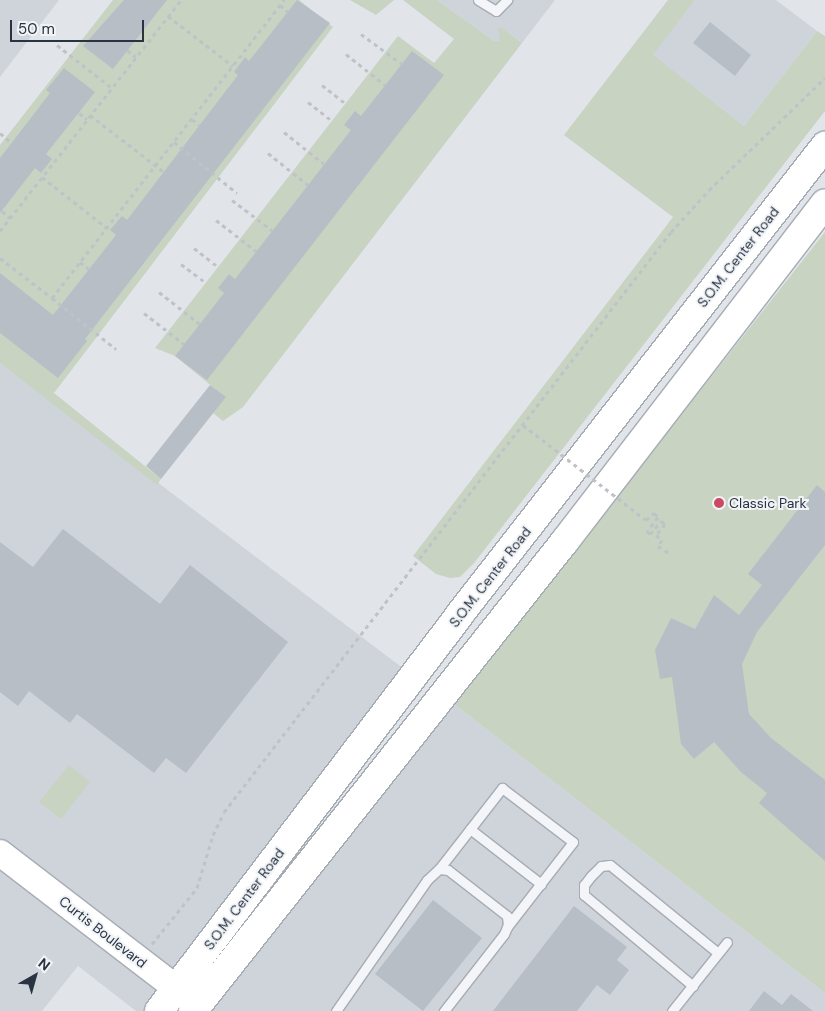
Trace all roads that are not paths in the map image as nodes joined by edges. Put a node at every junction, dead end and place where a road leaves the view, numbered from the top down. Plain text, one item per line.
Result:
1 (478, 0) edge
2 (505, 3) edge
3 (825, 146) edge
4 (825, 203) edge
5 (470, 829) junction
6 (0, 852) edge
7 (439, 869) junction
8 (541, 884) junction
9 (506, 929) junction
10 (727, 942) dead end
11 (718, 953) junction
12 (693, 986) junction
13 (177, 989) junction
14 (199, 1009) edge
15 (159, 1011) edge
16 (336, 1011) edge
17 (444, 1011) edge
18 (672, 1011) edge

1 - 2 lane
3 - 13 main road, S.O.M. Center Road
4 - 14 main road, S.O.M. Center Road
5 - 7 lane
5 - 8 lane
5 - 8 lane
6 - 13 street, Curtis Boulevard
7 - 9 lane
7 - 16 lane
8 - 9 lane
9 - 17 lane
10 - 11 lane
11 - 12 lane
11 - 12 lane
12 - 18 lane
13 - 14 street, Curtis Boulevard
13 - 15 main road, S.O.M. Center Road

